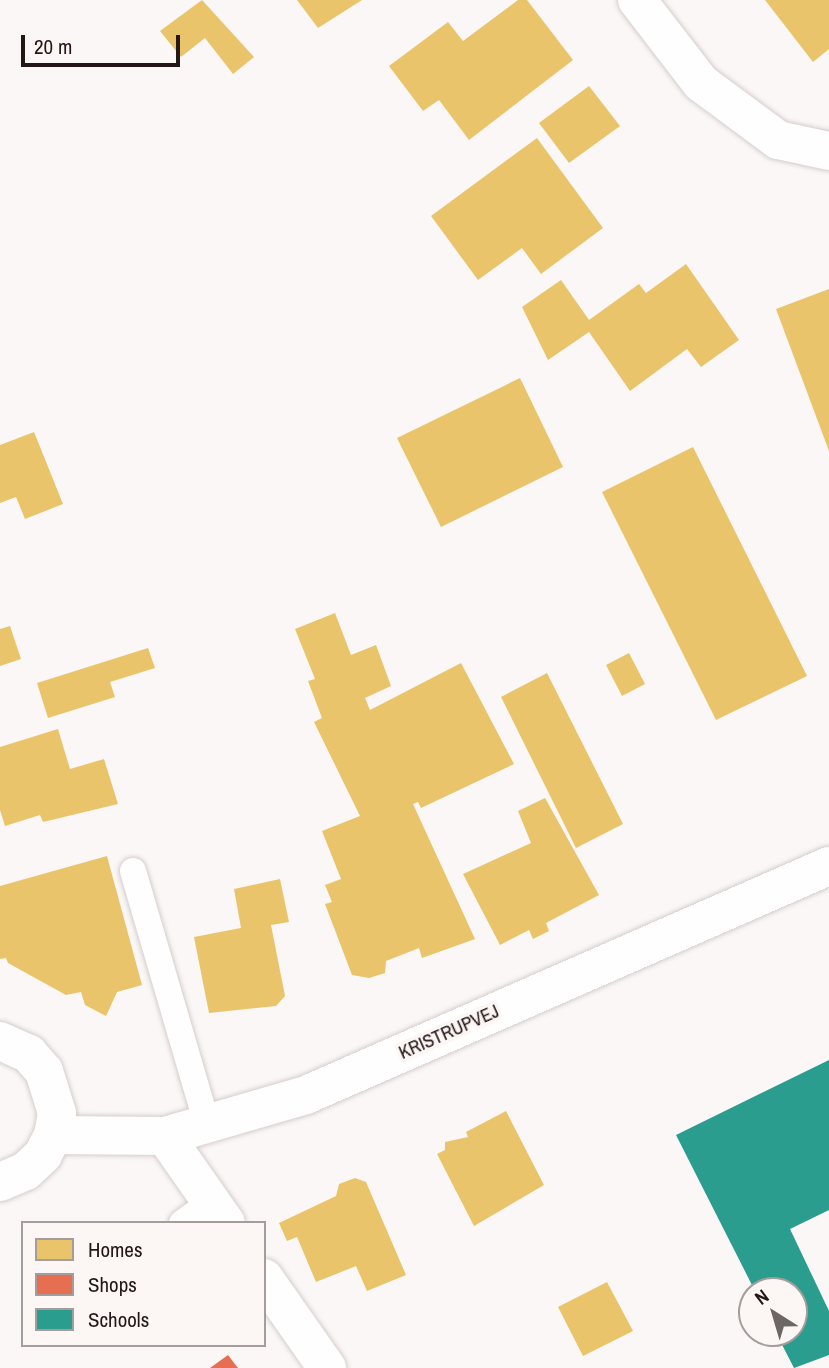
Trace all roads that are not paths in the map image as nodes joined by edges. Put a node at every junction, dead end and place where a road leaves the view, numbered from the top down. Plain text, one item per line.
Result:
1 (638, 0) edge
2 (829, 151) edge
3 (829, 866) edge
4 (133, 871) dead end
5 (0, 1041) edge
6 (207, 1124) junction
7 (53, 1135) junction
8 (165, 1136) junction
9 (0, 1182) edge
10 (206, 1216) edge
11 (266, 1281) edge
12 (327, 1368) edge

1 - 2 street
3 - 6 street, KRISTRUPVEJ
4 - 6 lane
5 - 7 street
6 - 8 street, KRISTRUPVEJ
7 - 8 street, KRISTRUPVEJ
7 - 9 street
8 - 10 street
11 - 12 street

